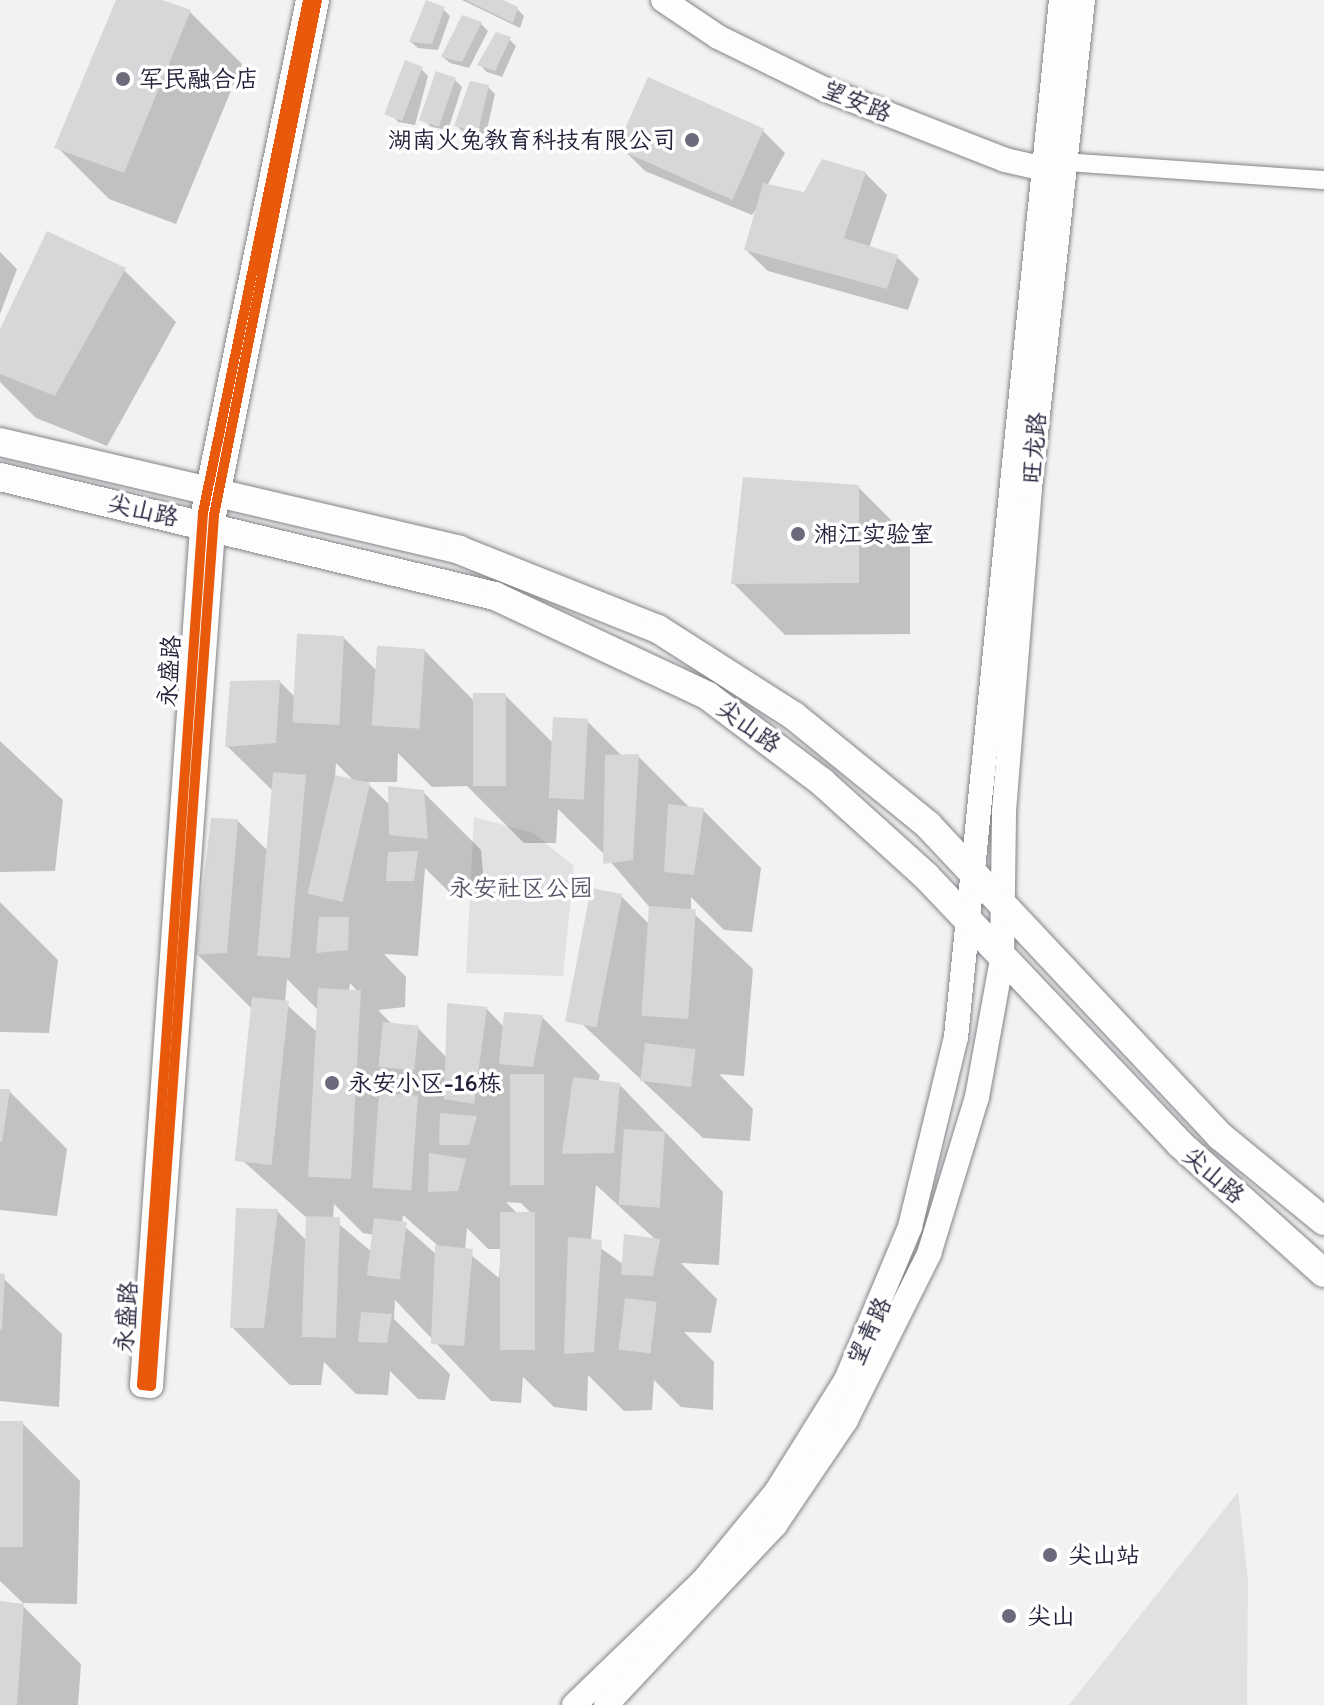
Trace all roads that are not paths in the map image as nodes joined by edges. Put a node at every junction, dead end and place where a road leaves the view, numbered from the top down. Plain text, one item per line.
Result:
1 (308, 0) edge
2 (317, 0) edge
3 (663, 0) edge
4 (681, 0) edge
5 (1061, 0) edge
6 (1083, 0) edge
7 (1054, 166) junction
8 (1324, 180) edge
9 (0, 442) edge
10 (0, 477) edge
11 (212, 492) junction
12 (207, 525) junction
13 (971, 865) junction
14 (1003, 898) junction
15 (967, 919) junction
16 (1002, 955) junction
17 (1324, 1221) edge
18 (1324, 1273) edge
19 (574, 1705) edge
20 (606, 1705) edge

1 - 11 main road, 永盛路
2 - 11 main road, 永盛路
3 - 7 main road, 望安路
4 - 7 main road, 望安路
5 - 7 main road, 旺龙路
6 - 7 main road, 旺龙路
7 - 8 street
7 - 13 main road, 旺龙路
7 - 14 main road, 旺龙路
9 - 11 main road, 尖山路
10 - 12 main road, 尖山路
11 - 12 main road, 永盛路
11 - 13 main road, 尖山路
12 - 12 main road, 永盛路
12 - 15 main road, 尖山路
13 - 14 main road, 尖山路
13 - 15 main road, 望青路
14 - 16 main road, 望青路
14 - 17 main road, 尖山路
15 - 16 main road, 尖山路
15 - 19 main road, 望青路
16 - 18 main road, 尖山路
16 - 20 main road, 望青路

